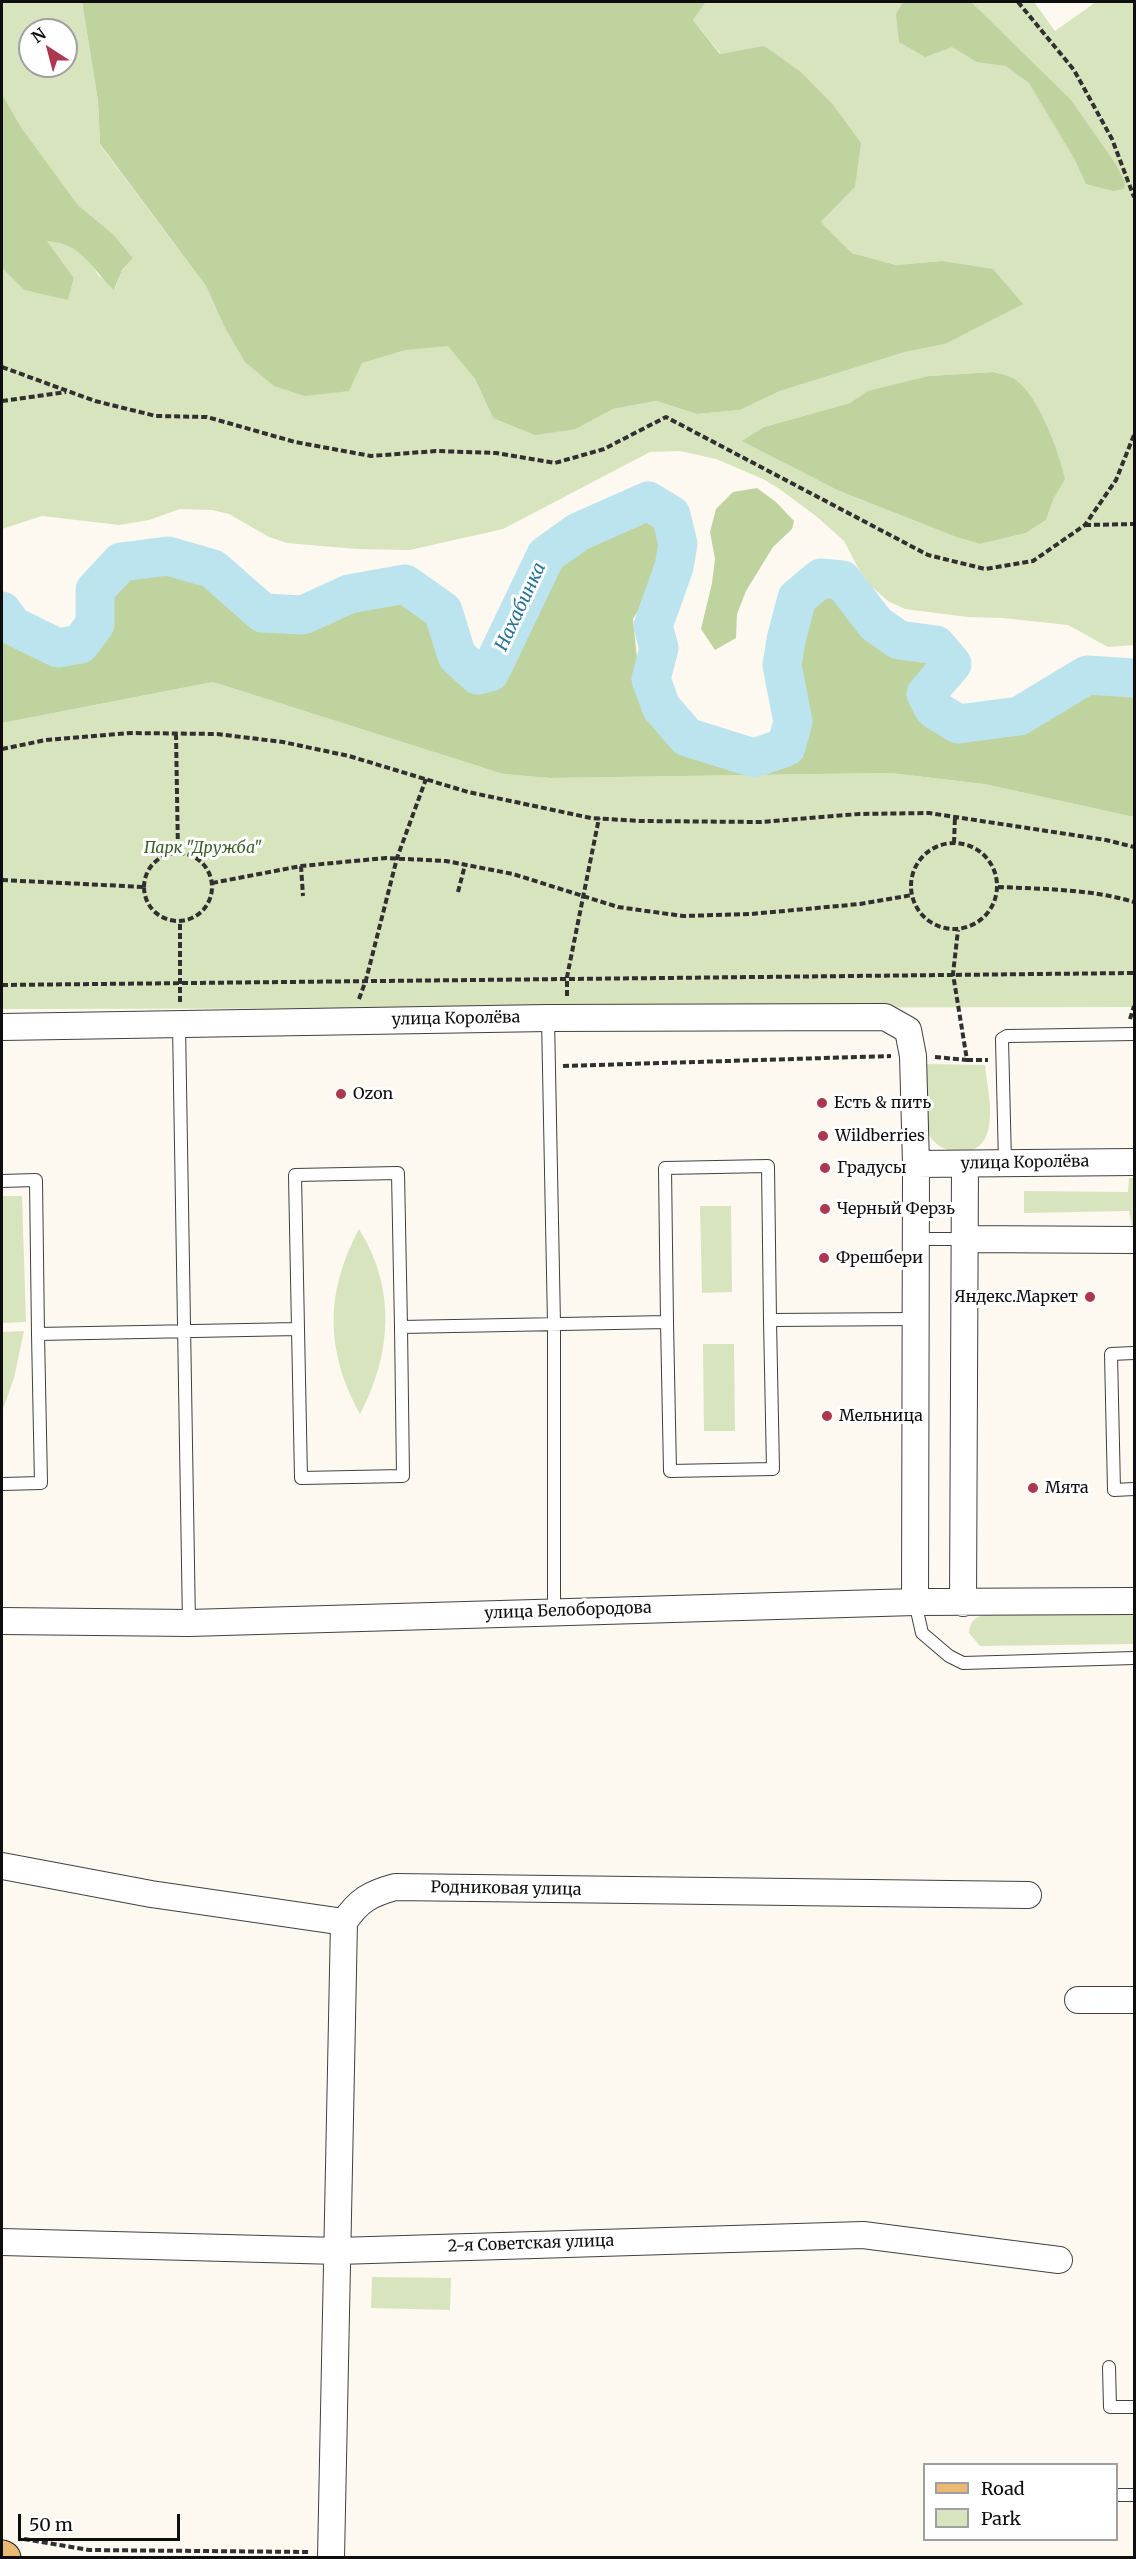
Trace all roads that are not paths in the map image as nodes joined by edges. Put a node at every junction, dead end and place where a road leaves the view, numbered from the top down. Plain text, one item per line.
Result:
1 (557, 1018) junction
2 (179, 1025) junction
3 (2, 1027) edge
4 (1134, 1034) edge
5 (1134, 1162) edge
6 (1005, 1163) junction
7 (916, 1164) junction
8 (965, 1164) junction
9 (2, 1181) edge
10 (916, 1239) junction
11 (964, 1239) junction
12 (1134, 1240) edge
13 (916, 1319) junction
14 (770, 1320) junction
15 (668, 1322) junction
16 (554, 1324) junction
17 (401, 1327) junction
18 (298, 1329) junction
19 (184, 1331) junction
20 (38, 1334) junction
21 (1134, 1353) edge
22 (2, 1484) edge
23 (1134, 1489) edge
24 (1134, 1601) edge
25 (915, 1602) junction
26 (963, 1603) junction
27 (554, 1611) junction
28 (2, 1621) edge
29 (189, 1623) junction
30 (1134, 1658) edge
31 (2, 1866) edge
32 (1028, 1895) dead end
33 (344, 1922) junction
34 (1078, 2000) dead end
35 (1134, 2000) edge
36 (2, 2242) edge
37 (338, 2251) junction
38 (1059, 2260) dead end
39 (1109, 2367) dead end
40 (1134, 2407) edge
41 (1118, 2495) edge
42 (1134, 2495) edge
43 (331, 2555) edge

1 - 2 street, улица Королёва
1 - 7 street, улица Королёва
1 - 16 lane
2 - 3 street, улица Королёва
2 - 19 lane
4 - 6 lane
5 - 6 street, улица Королёва
6 - 8 street, улица Королёва
7 - 8 street, улица Королёва
7 - 10 street
8 - 11 street
9 - 20 lane
10 - 11 lane
10 - 13 street
11 - 12 street
11 - 26 street
13 - 14 lane
13 - 25 street
14 - 15 lane
14 - 15 lane
15 - 16 lane
16 - 17 lane
16 - 27 lane
17 - 18 lane
17 - 18 lane
18 - 19 lane
19 - 20 lane
19 - 29 lane
20 - 22 lane
21 - 23 lane
24 - 26 street, улица Белобородова
25 - 26 street, улица Белобородова
25 - 27 street, улица Белобородова
25 - 30 lane
27 - 29 street, улица Белобородова
28 - 29 street, улица Белобородова
31 - 33 street
32 - 33 street, Родниковая улица
33 - 37 street
34 - 35 street
36 - 37 street, 2-я Советская улица
37 - 38 street, 2-я Советская улица
37 - 43 street
39 - 40 lane
41 - 42 lane

